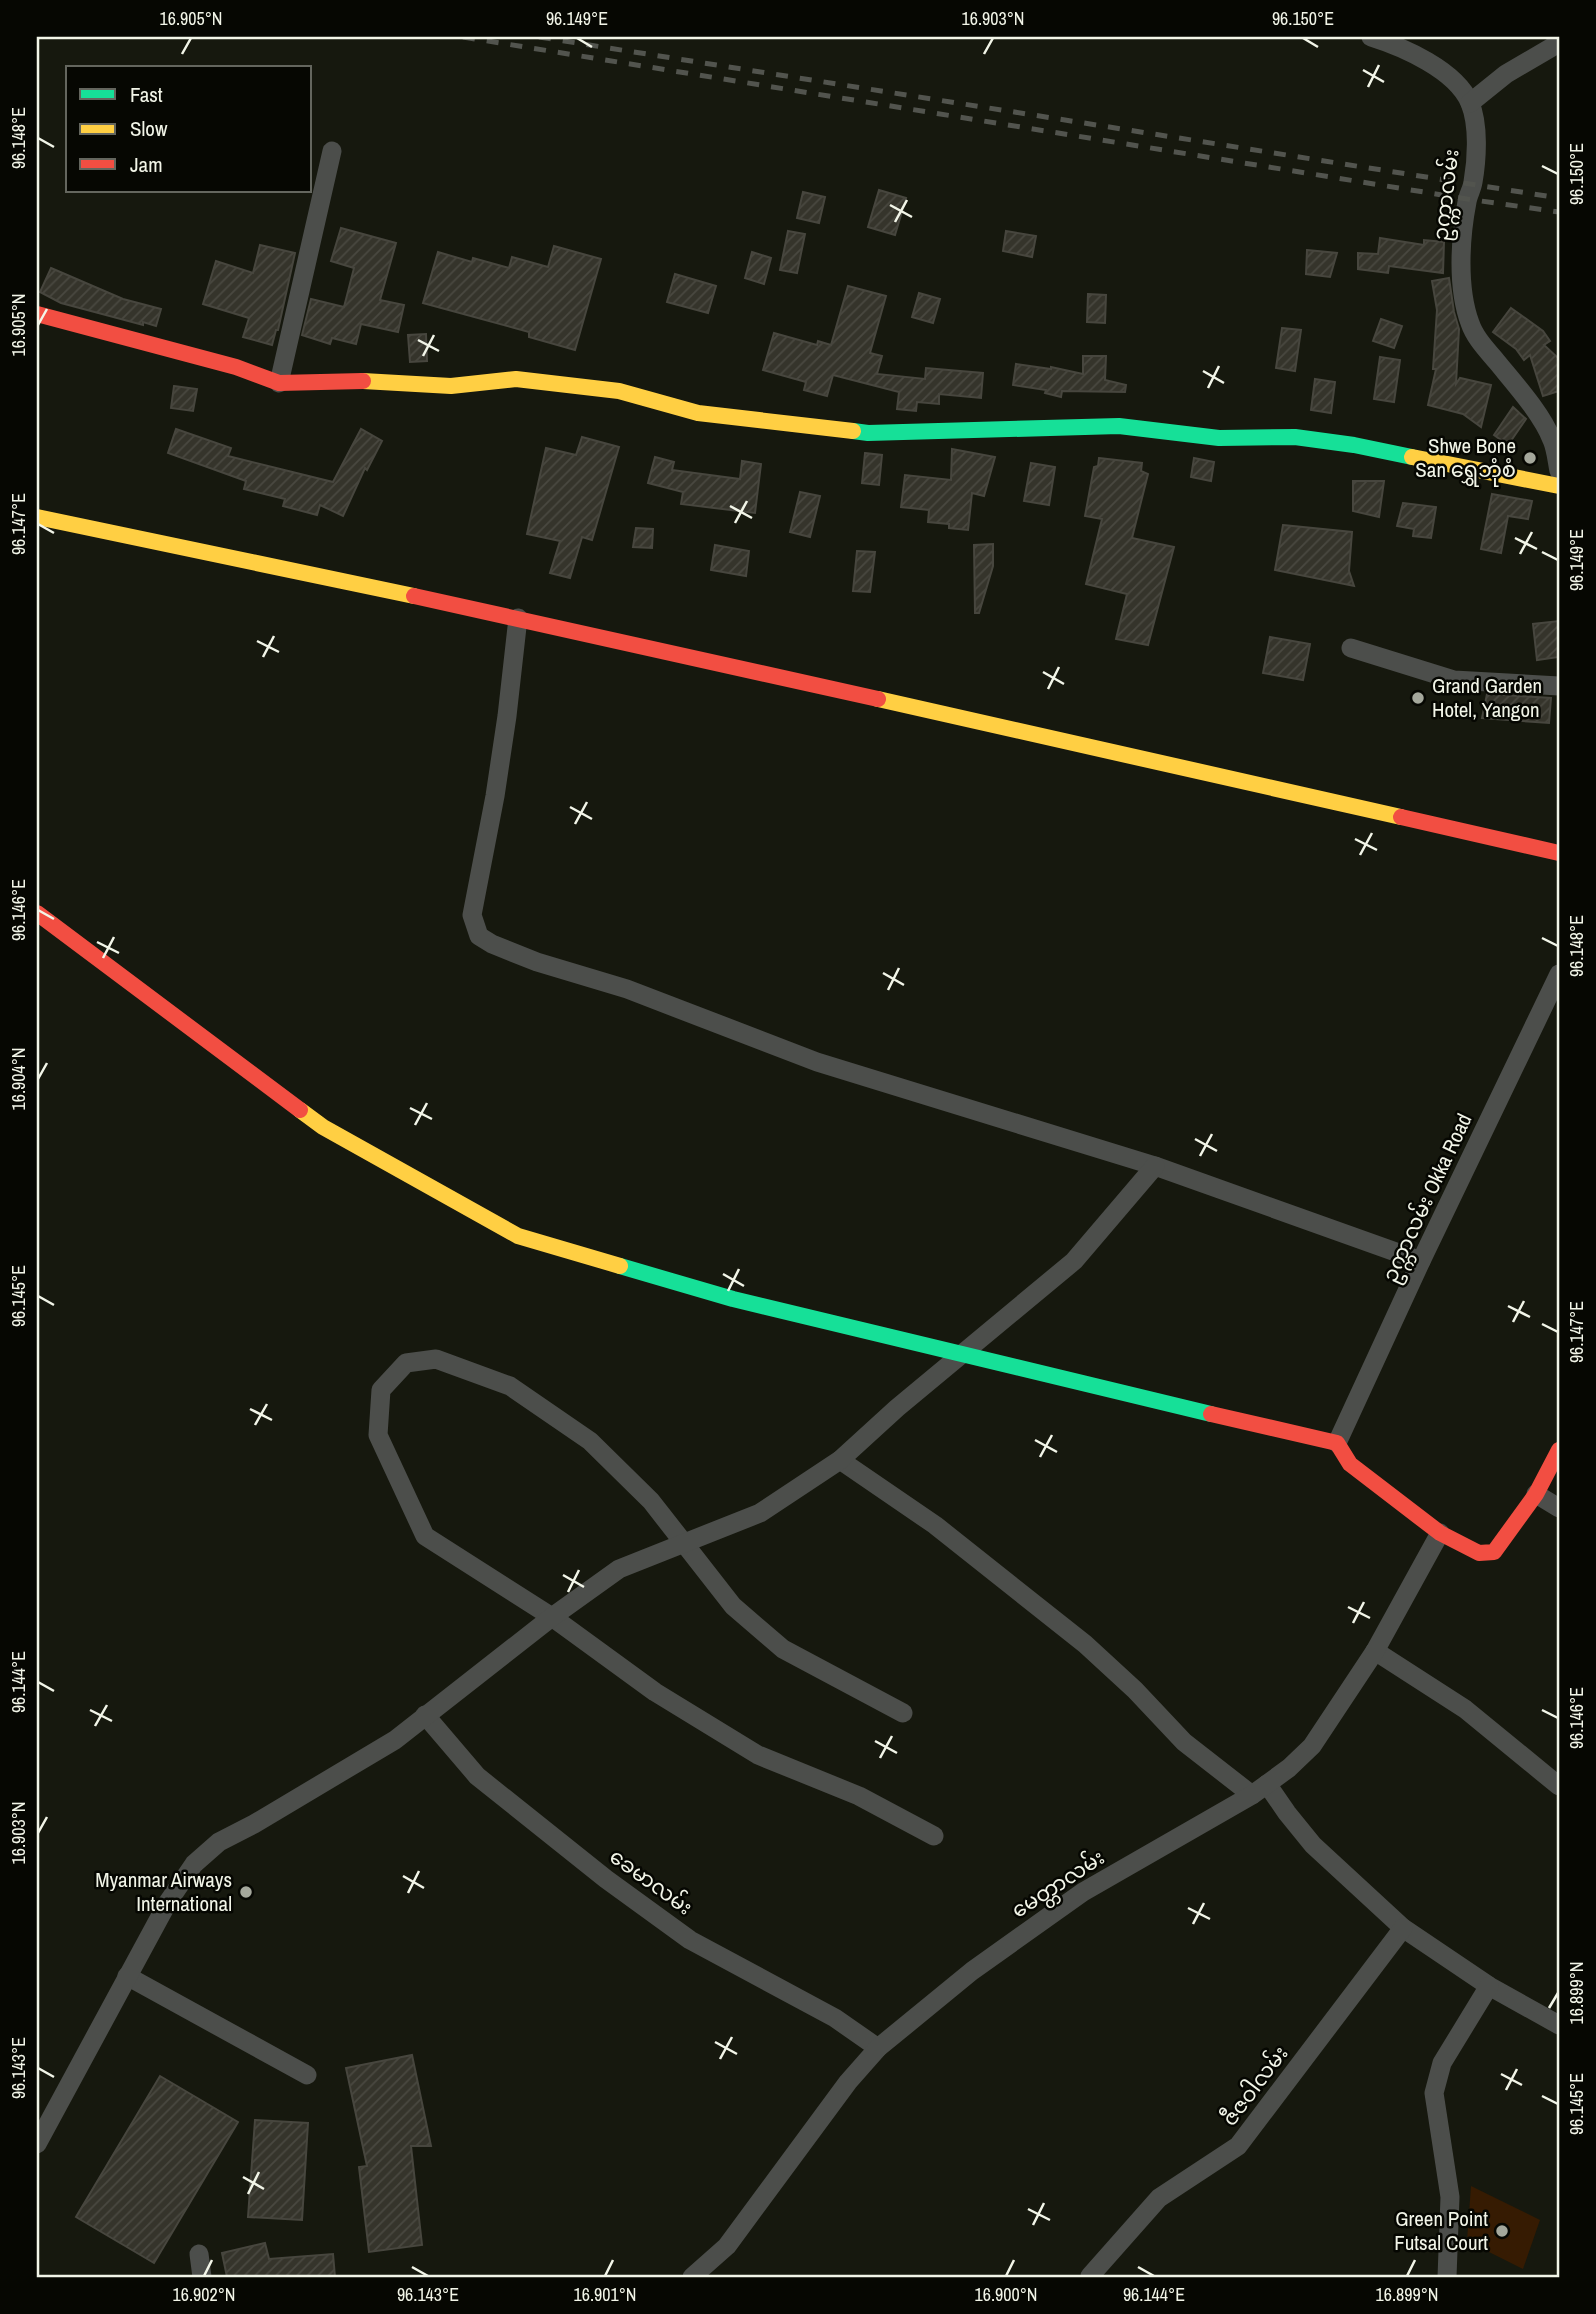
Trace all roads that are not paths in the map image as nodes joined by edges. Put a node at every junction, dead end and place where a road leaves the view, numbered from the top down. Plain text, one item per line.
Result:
1 (1371, 37) edge
2 (1559, 43) edge
3 (1470, 103) junction
4 (332, 150) dead end
5 (37, 314) edge
6 (279, 383) junction
7 (1556, 440) edge
8 (1559, 471) edge
9 (1559, 486) edge
10 (37, 517) edge
11 (518, 618) junction
12 (1351, 648) dead end
13 (1559, 686) edge
14 (1559, 853) edge
15 (37, 913) edge
16 (1559, 974) edge
17 (1155, 1166) junction
18 (1421, 1261) junction
19 (960, 1355) junction
20 (1337, 1443) junction
21 (1559, 1450) edge
22 (840, 1460) junction
23 (1536, 1494) junction
24 (1559, 1508) edge
25 (1440, 1533) junction
26 (682, 1542) junction
27 (552, 1617) junction
28 (1375, 1651) junction
29 (903, 1713) dead end
30 (425, 1715) junction
31 (1559, 1786) edge
32 (1260, 1789) junction
33 (934, 1836) dead end
34 (1403, 1928) junction
35 (127, 1976) junction
36 (1489, 1986) junction
37 (1559, 2025) edge
38 (878, 2048) junction
39 (307, 2075) dead end
40 (37, 2144) edge
41 (199, 2254) dead end
42 (1090, 2276) edge
43 (202, 2277) edge
44 (692, 2277) edge
45 (1447, 2277) edge

1 - 3 street
2 - 3 street
3 - 7 street, ဥက္ကာလမ်း
4 - 6 street
5 - 6 street
6 - 9 street
7 - 8 street, ဥက္ကာလမ်း
10 - 11 street
11 - 14 street
11 - 17 street
12 - 13 street
15 - 19 street
16 - 18 street, ဥက္ကာလမ်း Okka Road
17 - 18 street
17 - 19 street
18 - 20 street, ဥက္ကာလမ်း Okka Road
19 - 20 street
19 - 22 street
20 - 25 street
21 - 23 street
22 - 26 street
22 - 32 street
23 - 24 street
23 - 25 street
25 - 28 street, မေတ္တာလမ်း
26 - 27 street
26 - 27 street
26 - 29 street
27 - 30 street
27 - 33 street
28 - 31 street
28 - 32 street, မေတ္တာလမ်း
30 - 35 street
30 - 38 street, ခေမာလမ်း
32 - 34 street
32 - 38 street, မေတ္တာလမ်း
34 - 36 street
34 - 42 street, ဇီဇဝါလမ်း
35 - 39 street
35 - 40 street
36 - 37 street
36 - 45 street
38 - 44 street, မေတ္တာလမ်း
41 - 43 street

